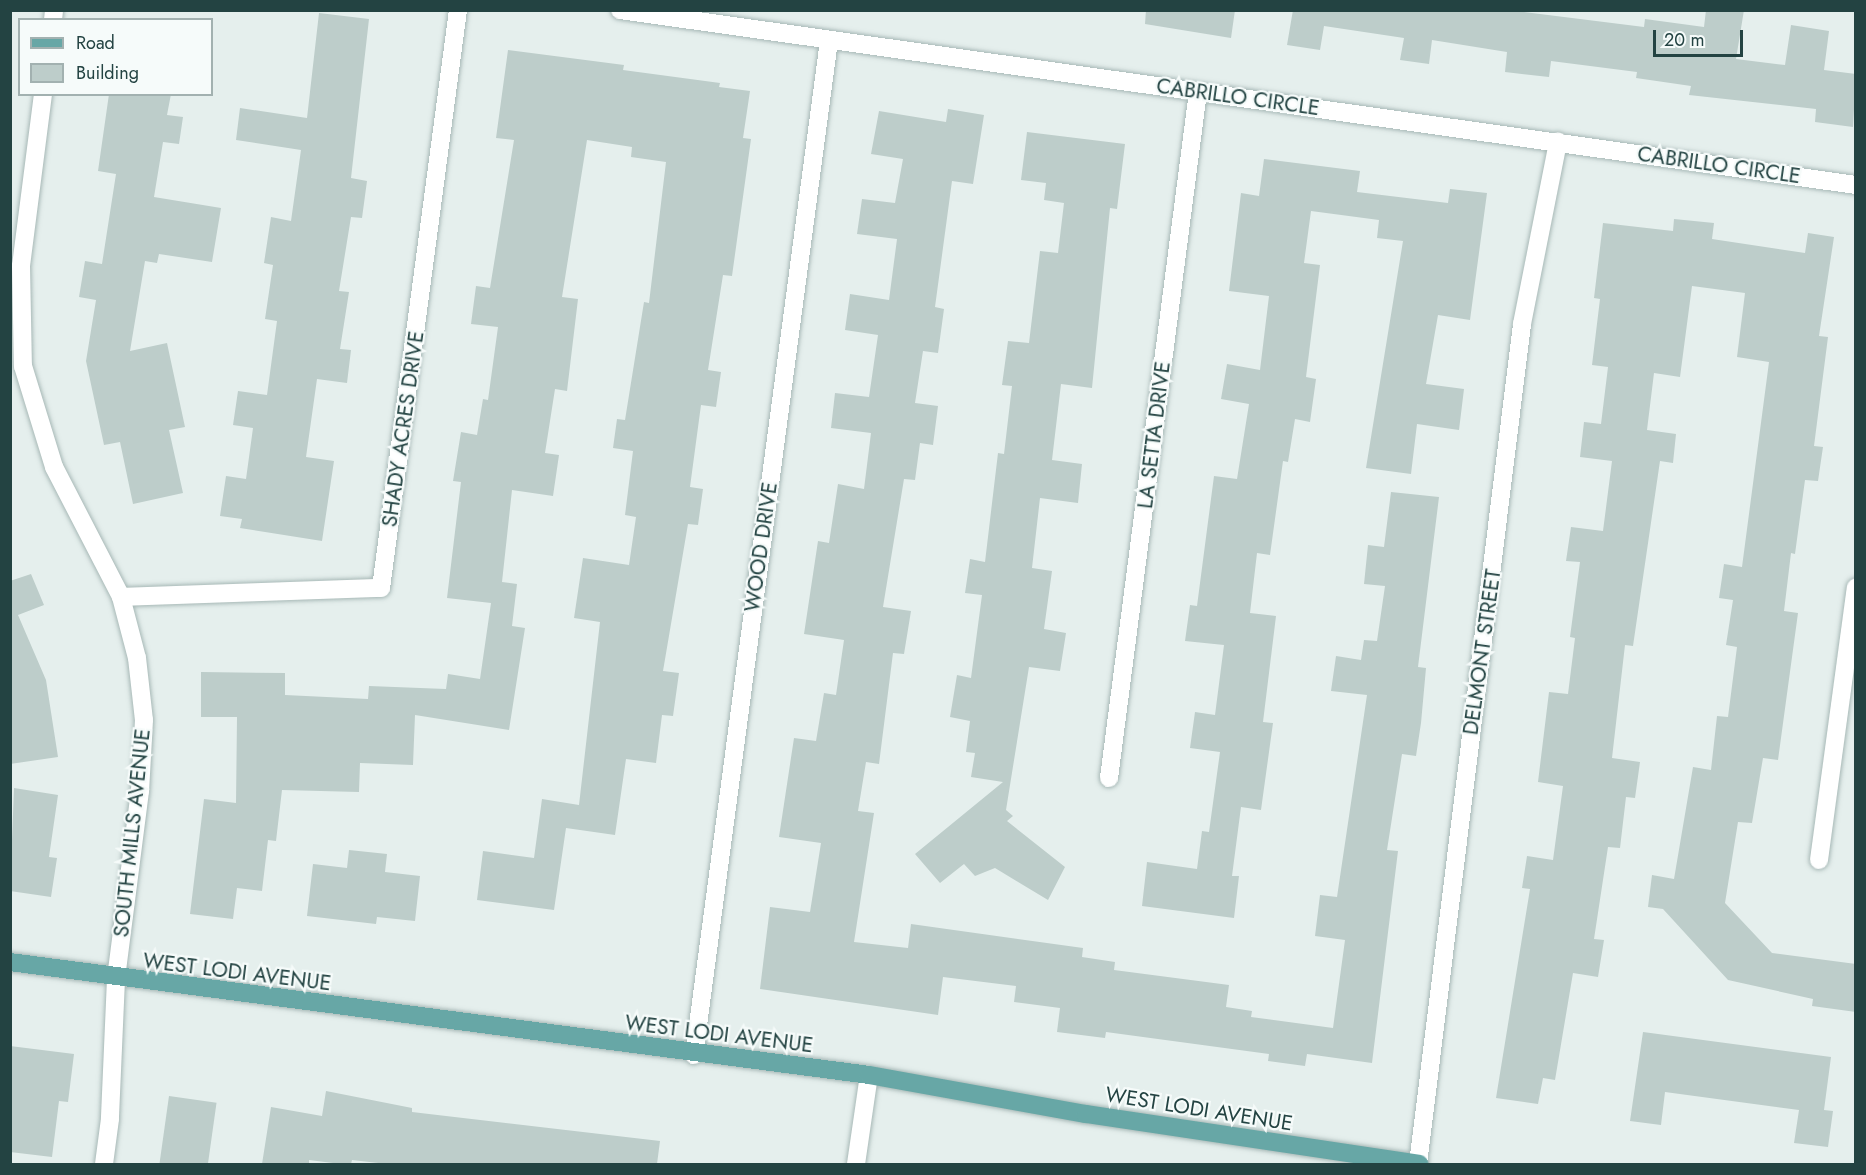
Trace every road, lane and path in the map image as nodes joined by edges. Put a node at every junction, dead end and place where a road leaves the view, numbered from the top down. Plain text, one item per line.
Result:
1 (458, 10) edge
2 (620, 10) edge
3 (829, 40) junction
4 (1198, 92) junction
5 (43, 96) edge
6 (1558, 142) junction
7 (1856, 184) edge
8 (1856, 588) edge
9 (121, 597) junction
10 (1109, 778) dead end
11 (1819, 860) dead end
12 (10, 962) edge
13 (116, 979) junction
14 (693, 1054) junction
15 (869, 1075) junction
16 (104, 1164) edge
17 (855, 1164) edge
18 (1418, 1164) edge

1 - 9 street, SHADY ACRES DRIVE
2 - 3 street, CABRILLO CIRCLE
3 - 4 street, CABRILLO CIRCLE
3 - 14 street, WOOD DRIVE
4 - 6 street, CABRILLO CIRCLE
4 - 10 street, LA SETTA DRIVE
5 - 9 street, SOUTH MILLS AVENUE
6 - 7 street, CABRILLO CIRCLE
6 - 18 street, DELMONT STREET
8 - 11 street
9 - 13 street, SOUTH MILLS AVENUE
12 - 13 main road, WEST LODI AVENUE
13 - 14 main road, WEST LODI AVENUE
13 - 16 street, SOUTH MILLS AVENUE
14 - 15 main road, WEST LODI AVENUE
15 - 17 street
15 - 18 main road, WEST LODI AVENUE

